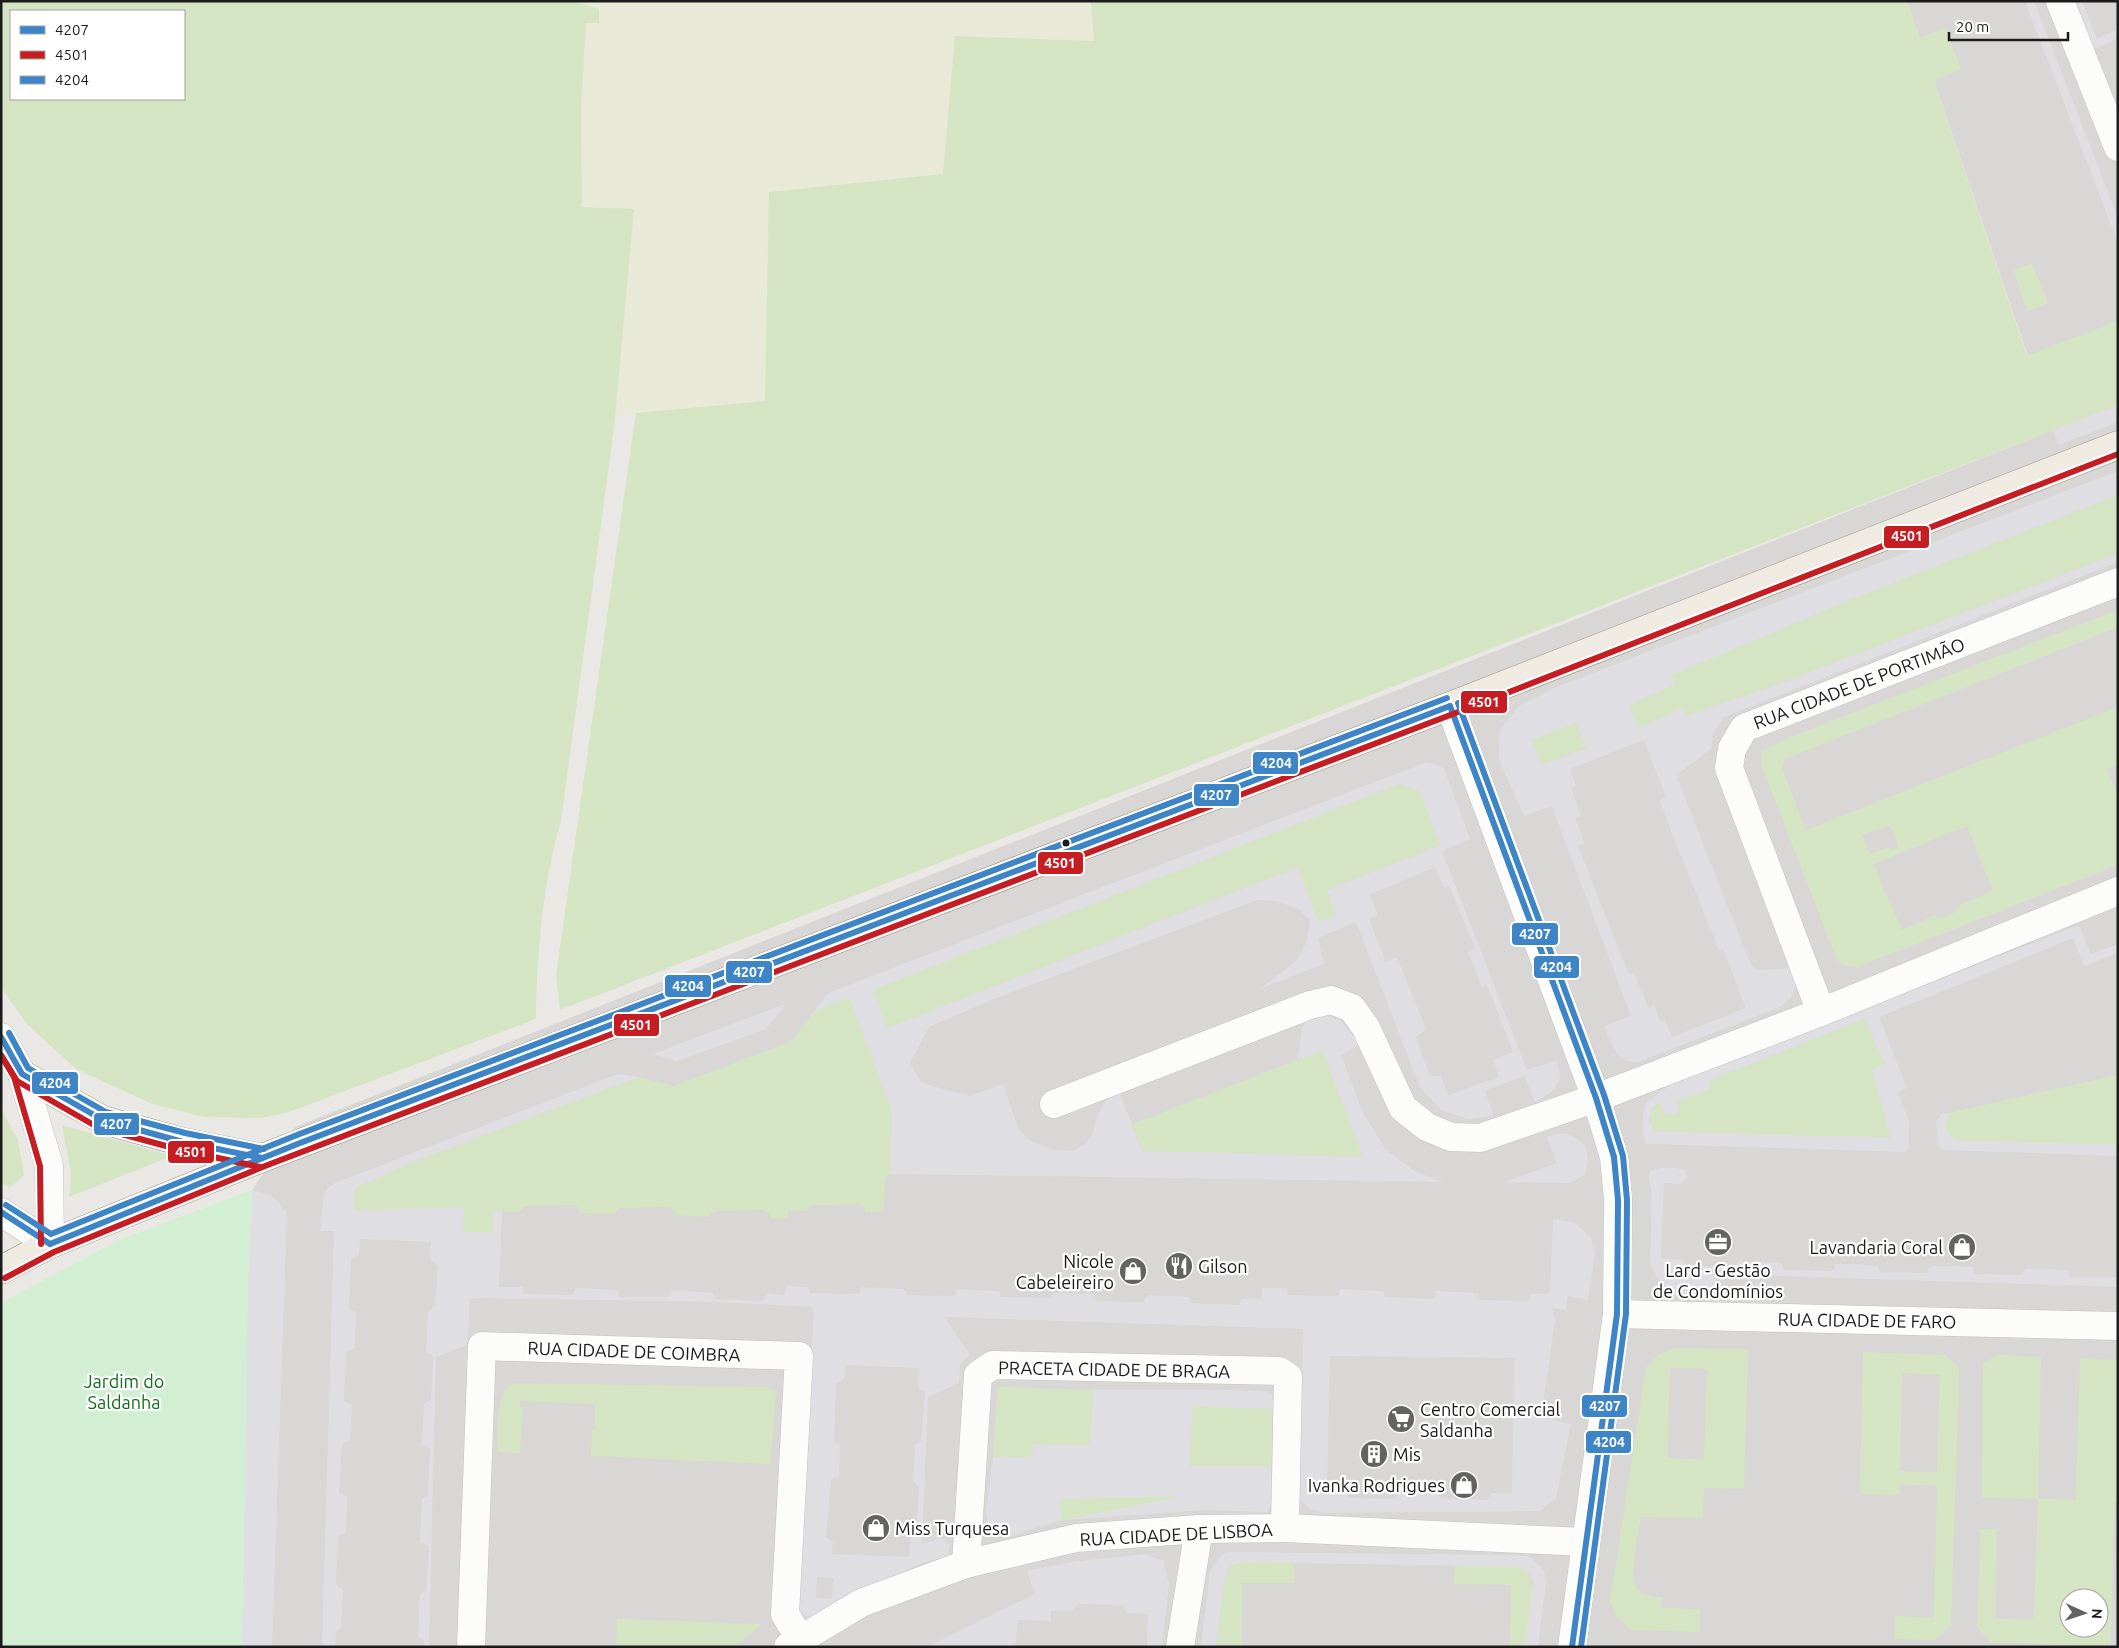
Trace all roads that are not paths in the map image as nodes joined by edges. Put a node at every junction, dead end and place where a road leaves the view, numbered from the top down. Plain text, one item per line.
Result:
1 (2060, 1) edge
2 (2117, 144) edge
3 (2118, 445) edge
4 (2118, 582) edge
5 (1450, 706) junction
6 (2118, 891) edge
7 (1821, 1012) junction
8 (1, 1037) edge
9 (22, 1074) junction
10 (1596, 1098) junction
11 (1054, 1104) dead end
12 (262, 1158) junction
13 (1, 1212) edge
14 (50, 1244) junction
15 (1, 1270) edge
16 (1617, 1314) junction
17 (2118, 1326) edge
18 (1285, 1528) junction
19 (1199, 1529) junction
20 (1585, 1542) junction
21 (966, 1564) junction
22 (794, 1643) edge
23 (471, 1647) edge
24 (1180, 1647) edge
25 (1572, 1647) edge

1 - 2 street
3 - 5 main road
4 - 7 street, RUA CIDADE DE PORTIMÃO
5 - 10 street
5 - 12 main road
6 - 7 street
7 - 10 street
8 - 9 street
9 - 12 main road
9 - 14 street
10 - 11 street
10 - 16 street
12 - 14 main road
13 - 14 street
14 - 15 main road
16 - 17 street, RUA CIDADE DE FARO
16 - 20 street
18 - 19 street, RUA CIDADE DE LISBOA
18 - 20 street, RUA CIDADE DE LISBOA
18 - 21 street, PRACETA CIDADE DE BRAGA
19 - 21 street, RUA CIDADE DE LISBOA
19 - 24 street
20 - 25 street
21 - 22 street, RUA CIDADE DE LISBOA
22 - 23 street, RUA CIDADE DE COIMBRA

